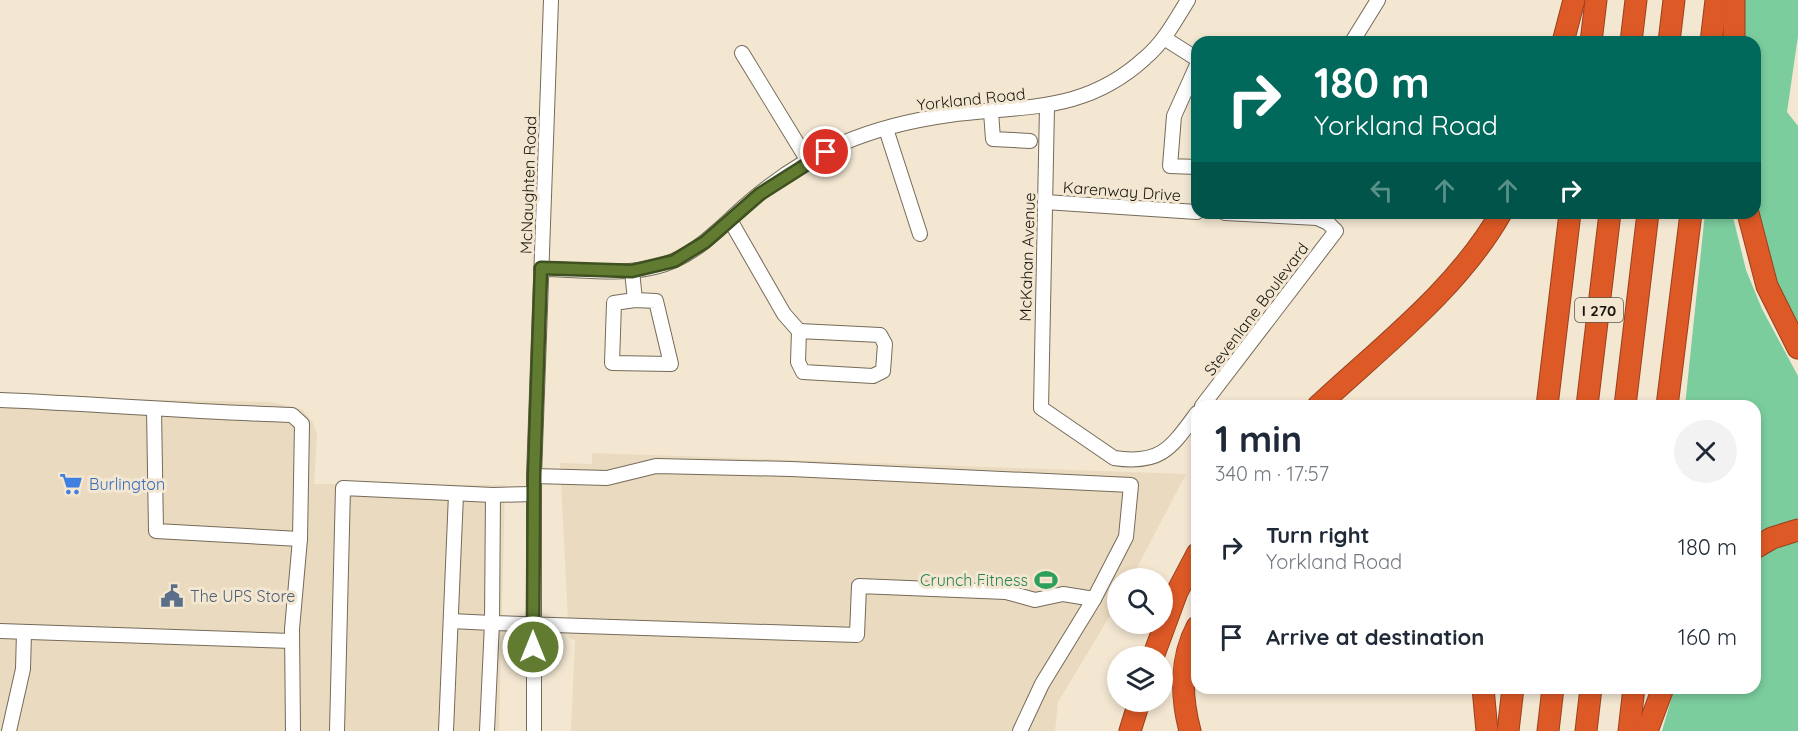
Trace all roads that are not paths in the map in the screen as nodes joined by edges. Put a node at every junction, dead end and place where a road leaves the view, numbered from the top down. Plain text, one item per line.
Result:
1 (551, 0) edge
2 (1188, 0) edge
3 (1378, 0) edge
4 (1574, 0) edge
5 (1596, 0) edge
6 (1636, 0) edge
7 (1674, 0) edge
8 (1716, 0) edge
9 (1734, 0) edge
10 (1356, 36) edge
11 (1565, 36) edge
12 (1592, 36) edge
13 (1632, 36) edge
14 (1670, 36) edge
15 (1712, 36) edge
16 (1734, 36) edge
17 (1164, 38) junction
18 (742, 53) dead end
19 (1191, 55) edge
20 (1191, 78) edge
21 (1047, 107) junction
22 (991, 112) junction
23 (886, 129) junction
24 (1030, 141) dead end
25 (808, 161) junction
26 (1191, 167) edge
27 (1045, 202) junction
28 (1191, 212) edge
29 (1319, 219) edge
30 (1498, 219) edge
31 (1569, 219) edge
32 (1609, 219) edge
33 (1647, 219) edge
34 (1690, 219) edge
35 (1750, 219) edge
36 (730, 220) junction
37 (920, 234) dead end
38 (541, 268) junction
39 (632, 271) junction
40 (635, 300) junction
41 (799, 331) junction
42 (1798, 348) edge
43 (0, 400) edge
44 (1207, 400) edge
45 (1324, 400) edge
46 (1548, 400) edge
47 (1588, 400) edge
48 (1626, 400) edge
49 (1668, 400) edge
50 (154, 409) junction
51 (1191, 421) edge
52 (534, 476) junction
53 (456, 494) junction
54 (533, 494) junction
55 (493, 495) junction
56 (1798, 530) edge
57 (300, 539) junction
58 (1761, 544) edge
59 (1191, 565) edge
60 (1094, 599) junction
61 (451, 621) junction
62 (492, 623) junction
63 (533, 626) junction
64 (0, 631) edge
65 (24, 632) junction
66 (292, 641) junction
67 (1191, 643) edge
68 (1157, 646) edge
69 (1484, 694) edge
70 (1512, 694) edge
71 (1552, 694) edge
72 (1590, 694) edge
73 (1633, 694) edge
74 (1661, 694) edge
75 (1135, 712) edge
76 (9, 731) edge
77 (293, 731) edge
78 (338, 731) edge
79 (446, 731) edge
80 (487, 731) edge
81 (534, 731) edge
82 (1020, 731) edge
83 (1130, 731) edge
84 (1190, 731) edge
85 (1488, 731) edge
86 (1508, 731) edge
87 (1548, 731) edge
88 (1586, 731) edge
89 (1629, 731) edge
90 (1647, 731) edge

1 - 38 street, McNaughten Road
2 - 17 street, Yorkland Road
3 - 10 street
4 - 11 highway
5 - 12 highway
6 - 13 highway
7 - 14 highway
8 - 15 highway
9 - 16 highway
17 - 19 street
17 - 21 street, Yorkland Road
18 - 25 street
20 - 26 street
21 - 22 street, Yorkland Road
21 - 27 street, McKahan Avenue
22 - 23 street, Yorkland Road
22 - 24 street
23 - 25 street, Yorkland Road
23 - 37 street
25 - 36 street, Yorkland Road
27 - 28 street, Karenway Drive
27 - 51 street, McKahan Avenue
29 - 44 street, Stevenlane Boulevard
30 - 45 highway
31 - 46 highway
32 - 47 highway, I 270
33 - 48 highway, I 270
34 - 49 highway
35 - 42 highway
36 - 39 street, Yorkland Road
36 - 41 street
38 - 39 street, Yorkland Road
38 - 52 street, McNaughten Road
39 - 40 street
40 - 40 street
41 - 41 street
43 - 50 street
50 - 57 street
50 - 57 street
52 - 54 street, McNaughten Road
52 - 60 street
53 - 55 street
53 - 61 street
53 - 78 street
54 - 55 street
54 - 63 street, McNaughten Road
55 - 62 street
56 - 58 highway
57 - 66 street
59 - 68 highway
60 - 63 street
60 - 82 street
61 - 62 street
61 - 79 street
62 - 63 street
62 - 80 street
63 - 81 street, McNaughten Road
64 - 65 street
65 - 66 street
65 - 76 street
66 - 77 street
67 - 84 highway
69 - 85 highway
70 - 86 highway
71 - 87 highway
72 - 88 highway
73 - 89 highway
74 - 90 highway
75 - 83 highway

